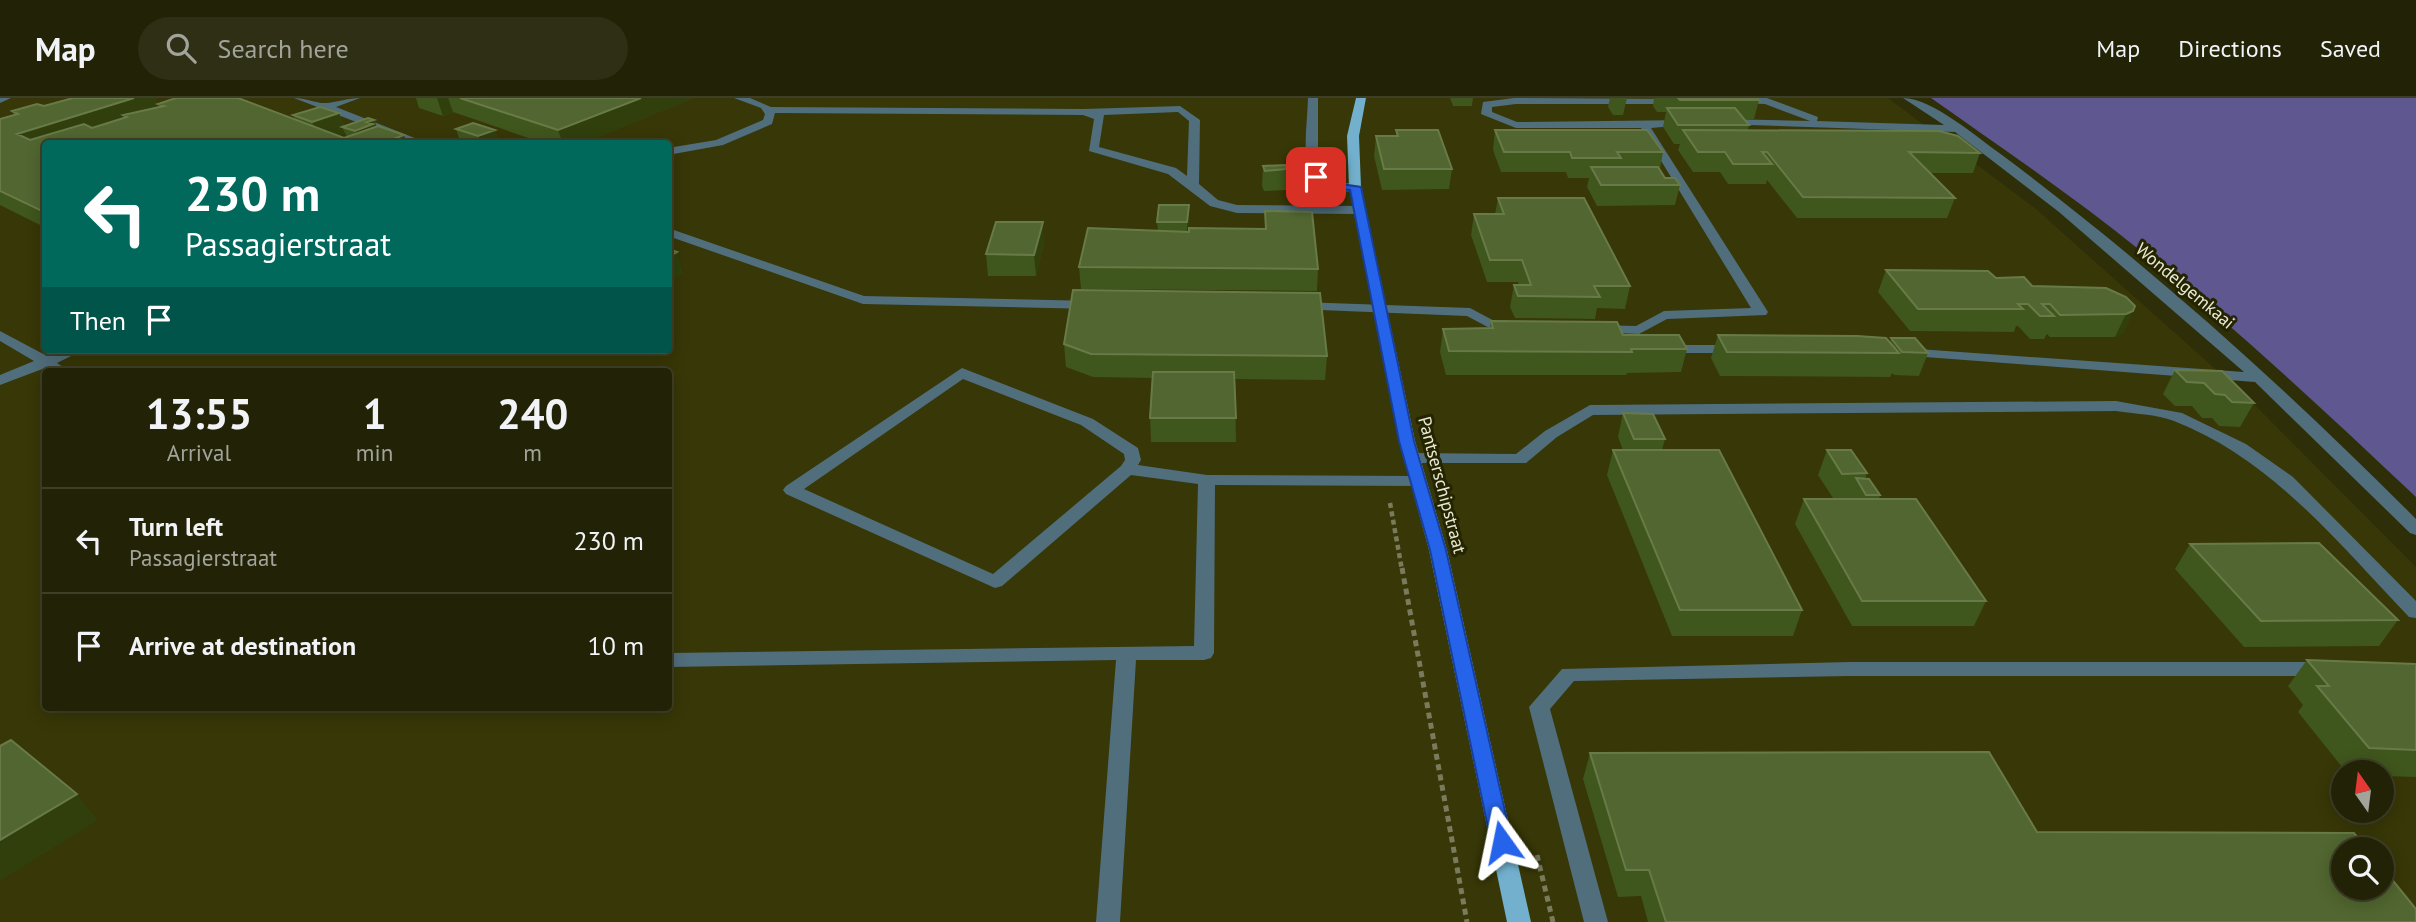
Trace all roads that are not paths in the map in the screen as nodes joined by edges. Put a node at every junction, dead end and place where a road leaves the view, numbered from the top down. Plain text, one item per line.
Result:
1 (6, 98) edge
2 (299, 98) edge
3 (355, 98) edge
4 (740, 98) edge
5 (1313, 98) edge
6 (1361, 98) edge
7 (1908, 98) edge
8 (0, 100) edge
9 (1697, 101) edge
10 (1724, 101) edge
11 (325, 107) junction
12 (769, 110) junction
13 (1084, 112) junction
14 (1825, 123) junction
15 (1644, 125) junction
16 (1957, 129) junction
17 (414, 140) edge
18 (672, 151) edge
19 (1193, 185) junction
20 (1355, 187) junction
21 (1360, 210) junction
22 (672, 233) edge
23 (1111, 305) edge
24 (1292, 306) edge
25 (1379, 307) junction
26 (1522, 328) edge
27 (1587, 329) edge
28 (1639, 330) junction
29 (0, 335) edge
30 (1748, 349) edge
31 (1882, 351) edge
32 (66, 354) edge
33 (46, 362) junction
34 (56, 368) edge
35 (2260, 378) junction
36 (0, 380) edge
37 (1412, 458) junction
38 (1128, 469) junction
39 (1207, 480) junction
40 (1417, 481) junction
41 (2416, 529) edge
42 (2416, 612) edge
43 (1126, 653) junction
44 (672, 660) edge
45 (2347, 668) edge
46 (1108, 922) edge
47 (1519, 922) edge
48 (1596, 922) edge

1 - 8 street
2 - 11 street
3 - 11 street
4 - 12 street
5 - 20 street
6 - 20 main road, Pantserschipstraat
7 - 16 street, Wondelgemkaai
9 - 15 street
10 - 14 street
11 - 17 street
12 - 13 street
12 - 18 street
13 - 19 street
13 - 19 street
14 - 15 street
14 - 16 street
15 - 28 street
16 - 35 street, Wondelgemkaai
19 - 21 street
20 - 21 main road, Pantserschipstraat
21 - 25 main road, Pantserschipstraat
22 - 23 street
24 - 25 street
25 - 26 street
25 - 37 main road, Pantserschipstraat
27 - 28 street
28 - 30 street
29 - 33 street
31 - 35 street
32 - 33 street
33 - 34 street
33 - 36 street
35 - 41 street, Wondelgemkaai
37 - 40 main road, Pantserschipstraat
37 - 42 street
38 - 38 street
38 - 39 street
39 - 40 street
39 - 43 street
40 - 47 main road, Pantserschipstraat
43 - 44 street
43 - 46 street
45 - 48 street

